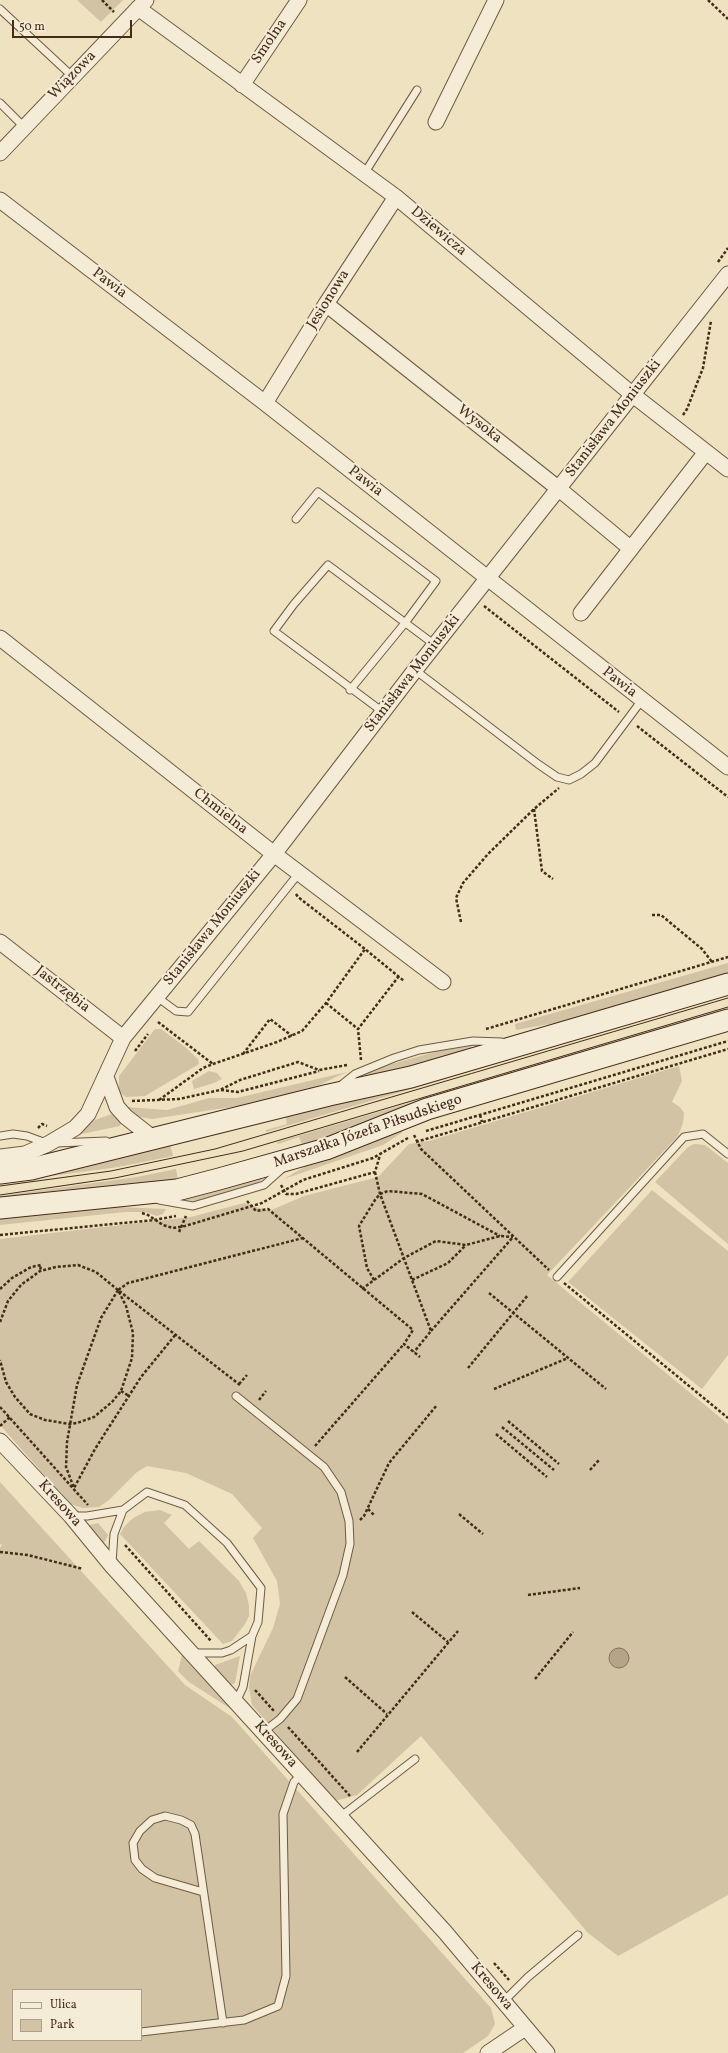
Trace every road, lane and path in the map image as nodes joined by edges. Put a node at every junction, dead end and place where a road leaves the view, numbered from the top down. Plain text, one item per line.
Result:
1 (299, 0) edge
2 (496, 0) edge
3 (708, 0) edge
4 (142, 4) edge
5 (0, 9) edge
6 (728, 19) edge
7 (72, 76) junction
8 (242, 84) junction
9 (417, 90) dead end
10 (0, 103) edge
11 (436, 122) dead end
12 (24, 127) junction
13 (0, 153) edge
14 (364, 174) junction
15 (396, 197) junction
16 (0, 200) edge
17 (728, 274) edge
18 (326, 304) junction
19 (633, 395) junction
20 (265, 403) junction
21 (706, 452) junction
22 (728, 469) edge
23 (559, 489) junction
24 (296, 519) dead end
25 (630, 548) junction
26 (488, 579) junction
27 (581, 613) dead end
28 (405, 623) junction
29 (0, 638) edge
30 (435, 645) junction
31 (415, 670) junction
32 (350, 690) junction
33 (642, 700) junction
34 (383, 712) junction
35 (728, 767) edge
36 (569, 780) junction
37 (534, 809) junction
38 (274, 854) junction
39 (295, 879) junction
40 (553, 879) dead end
41 (652, 915) dead end
42 (460, 922) dead end
43 (0, 942) edge
44 (365, 949) junction
45 (728, 958) edge
46 (712, 962) junction
47 (399, 976) junction
48 (404, 981) dead end
49 (443, 982) dead end
50 (728, 984) edge
51 (157, 997) junction
52 (326, 1003) junction
53 (728, 1020) edge
54 (158, 1022) dead end
55 (358, 1029) junction
56 (481, 1030) dead end
57 (292, 1036) junction
58 (123, 1038) junction
59 (728, 1042) edge
60 (728, 1049) edge
61 (242, 1054) junction
62 (361, 1062) dead end
63 (213, 1064) junction
64 (354, 1064) dead end
65 (319, 1070) junction
66 (106, 1077) junction
67 (240, 1080) dead end
68 (220, 1090) dead end
69 (159, 1100) dead end
70 (480, 1115) junction
71 (482, 1122) junction
72 (0, 1136) edge
73 (414, 1136) junction
74 (154, 1139) junction
75 (416, 1142) junction
76 (48, 1144) junction
77 (728, 1154) edge
78 (381, 1155) junction
79 (0, 1157) edge
80 (375, 1172) junction
81 (0, 1173) edge
82 (284, 1190) junction
83 (380, 1194) junction
84 (245, 1200) dead end
85 (251, 1206) junction
86 (0, 1208) edge
87 (137, 1213) dead end
88 (186, 1214) dead end
89 (154, 1220) junction
90 (181, 1227) junction
91 (179, 1232) dead end
92 (0, 1235) edge
93 (500, 1236) junction
94 (513, 1237) junction
95 (304, 1238) junction
96 (466, 1245) junction
97 (404, 1258) junction
98 (40, 1271) junction
99 (556, 1277) junction
100 (374, 1280) junction
101 (412, 1280) junction
102 (0, 1289) edge
103 (362, 1289) junction
104 (118, 1290) junction
105 (489, 1293) dead end
106 (528, 1295) dead end
107 (513, 1314) junction
108 (0, 1322) edge
109 (431, 1331) junction
110 (176, 1334) junction
111 (404, 1344) junction
112 (414, 1352) junction
113 (420, 1357) dead end
114 (568, 1358) junction
115 (0, 1360) edge
116 (468, 1368) dead end
117 (247, 1375) dead end
118 (239, 1384) junction
119 (244, 1388) dead end
120 (606, 1389) dead end
121 (121, 1390) junction
122 (494, 1390) dead end
123 (266, 1392) dead end
124 (129, 1396) junction
125 (236, 1396) dead end
126 (254, 1396) dead end
127 (259, 1400) junction
128 (437, 1405) dead end
129 (265, 1406) dead end
130 (0, 1407) edge
131 (10, 1417) junction
132 (728, 1418) edge
133 (508, 1421) dead end
134 (70, 1424) junction
135 (0, 1426) edge
136 (502, 1427) dead end
137 (496, 1434) dead end
138 (0, 1441) edge
139 (314, 1446) dead end
140 (599, 1460) dead end
141 (559, 1464) dead end
142 (554, 1470) dead end
143 (590, 1470) dead end
144 (547, 1477) dead end
145 (74, 1488) junction
146 (368, 1509) junction
147 (123, 1510) junction
148 (459, 1514) dead end
149 (97, 1515) junction
150 (374, 1515) dead end
151 (71, 1516) junction
152 (349, 1530) junction
153 (114, 1534) junction
154 (483, 1534) dead end
155 (0, 1552) edge
156 (112, 1566) junction
157 (83, 1569) dead end
158 (580, 1588) dead end
159 (528, 1595) dead end
160 (412, 1612) dead end
161 (458, 1631) dead end
162 (573, 1632) dead end
163 (252, 1636) junction
164 (448, 1642) junction
165 (191, 1653) junction
166 (222, 1653) junction
167 (243, 1677) junction
168 (344, 1677) dead end
169 (535, 1679) dead end
170 (236, 1702) junction
171 (387, 1714) junction
172 (280, 1719) junction
173 (263, 1732) junction
174 (357, 1752) dead end
175 (416, 1759) dead end
176 (302, 1775) junction
177 (356, 1806) junction
178 (340, 1818) junction
179 (203, 1892) junction
180 (578, 1935) dead end
181 (492, 1962) dead end
182 (512, 1984) dead end
183 (503, 2002) junction
184 (223, 2023) junction
185 (525, 2028) junction
186 (142, 2032) edge
187 (488, 2053) edge
188 (546, 2053) edge

1 - 8 street, Smolna
2 - 11 street
3 - 6 path
4 - 7 street, Wiązowa
4 - 8 street, Dziewicza
5 - 7 lane
7 - 12 street, Wiązowa
8 - 14 street, Dziewicza
9 - 14 lane
10 - 12 lane
12 - 13 street, Wiązowa
14 - 15 street, Dziewicza
15 - 18 street, Jesionowa
15 - 19 street, Dziewicza
16 - 20 street, Pawia
17 - 19 street, Stanisława Moniuszki
18 - 20 street, Jesionowa
18 - 23 street, Wysoka
19 - 21 street, Dziewicza
19 - 23 street, Stanisława Moniuszki
20 - 26 street, Pawia
21 - 22 street, Dziewicza
21 - 25 street
23 - 25 street, Wysoka
23 - 26 street, Stanisława Moniuszki
24 - 28 lane
25 - 27 street
26 - 30 street, Stanisława Moniuszki
26 - 33 street, Pawia
28 - 30 lane
28 - 32 lane
28 - 32 lane
29 - 38 street, Chmielna
30 - 31 street, Stanisława Moniuszki
31 - 34 street, Stanisława Moniuszki
31 - 36 lane
32 - 34 lane
33 - 35 street, Pawia
33 - 36 lane
34 - 38 street, Stanisława Moniuszki
36 - 37 path
37 - 40 path
37 - 42 path
38 - 39 street, Chmielna
38 - 51 street, Stanisława Moniuszki
39 - 44 path
39 - 49 street, Chmielna
39 - 51 lane
41 - 46 path
43 - 58 street, Jastrzębia
44 - 47 path
44 - 52 path
45 - 46 path
46 - 56 path
47 - 48 path
47 - 55 path
50 - 74 main road
51 - 58 street, Stanisława Moniuszki
52 - 55 path
52 - 57 path
53 - 86 main road, Marszałka Józefa Piłsudskiego
54 - 63 path
55 - 62 path
57 - 61 path
57 - 61 path
58 - 66 street, Stanisława Moniuszki
59 - 70 path
60 - 71 path
61 - 63 path
63 - 69 path
64 - 65 path
65 - 67 path
65 - 68 path
66 - 74 street
66 - 76 street, Stanisława Moniuszki
70 - 71 path
70 - 73 path
71 - 75 path
72 - 76 lane
73 - 75 path
73 - 78 path
74 - 76 lane
74 - 81 main road
75 - 94 path
76 - 79 street, Stanisława Moniuszki
77 - 99 lane
78 - 80 path
78 - 82 path
80 - 82 path
80 - 83 path
82 - 85 path
83 - 93 path
83 - 97 path
83 - 100 path
84 - 85 path
85 - 90 path
85 - 95 path
87 - 89 path
88 - 90 path
89 - 90 path
89 - 92 path
90 - 91 path
93 - 94 path
93 - 96 path
94 - 99 path
94 - 109 path
95 - 103 path
95 - 104 path
96 - 97 path
96 - 101 path
97 - 100 path
97 - 101 path
98 - 102 path
98 - 104 path
98 - 108 path
99 - 132 path
100 - 103 path
101 - 109 path
103 - 111 path
104 - 110 path
104 - 121 path
104 - 134 path
105 - 107 path
106 - 107 path
107 - 114 path
107 - 116 path
109 - 112 path
110 - 118 path
110 - 124 path
111 - 112 path
111 - 139 path
112 - 113 path
114 - 120 path
114 - 122 path
115 - 134 path
117 - 118 path
118 - 119 path
121 - 124 path
121 - 134 path
123 - 127 path
124 - 145 path
125 - 152 lane
126 - 127 path
127 - 129 path
128 - 146 path
130 - 131 path
131 - 135 path
131 - 145 path
133 - 141 path
134 - 145 path
136 - 142 path
137 - 144 path
138 - 151 street, Kresowa
140 - 143 path
145 - 149 path
146 - 150 path
146 - 152 path
147 - 149 lane
147 - 153 lane
147 - 163 lane
148 - 154 path
149 - 151 lane
151 - 156 street, Kresowa
152 - 172 lane
153 - 156 lane
153 - 166 path
155 - 157 path
156 - 165 street, Kresowa
158 - 159 path
160 - 164 path
161 - 164 path
162 - 169 path
163 - 166 lane
163 - 167 lane
164 - 171 path
165 - 166 lane
165 - 170 street, Kresowa
167 - 170 lane
167 - 172 path
168 - 171 path
170 - 173 street, Kresowa
171 - 174 path
172 - 173 lane
172 - 177 path
173 - 176 street, Kresowa
175 - 177 lane
176 - 178 street, Kresowa
176 - 184 lane
177 - 178 lane
178 - 183 street, Kresowa
179 - 179 lane
179 - 184 lane
180 - 183 lane
181 - 182 path
183 - 185 street, Kresowa
184 - 186 lane
185 - 187 street
185 - 188 street, Kresowa

